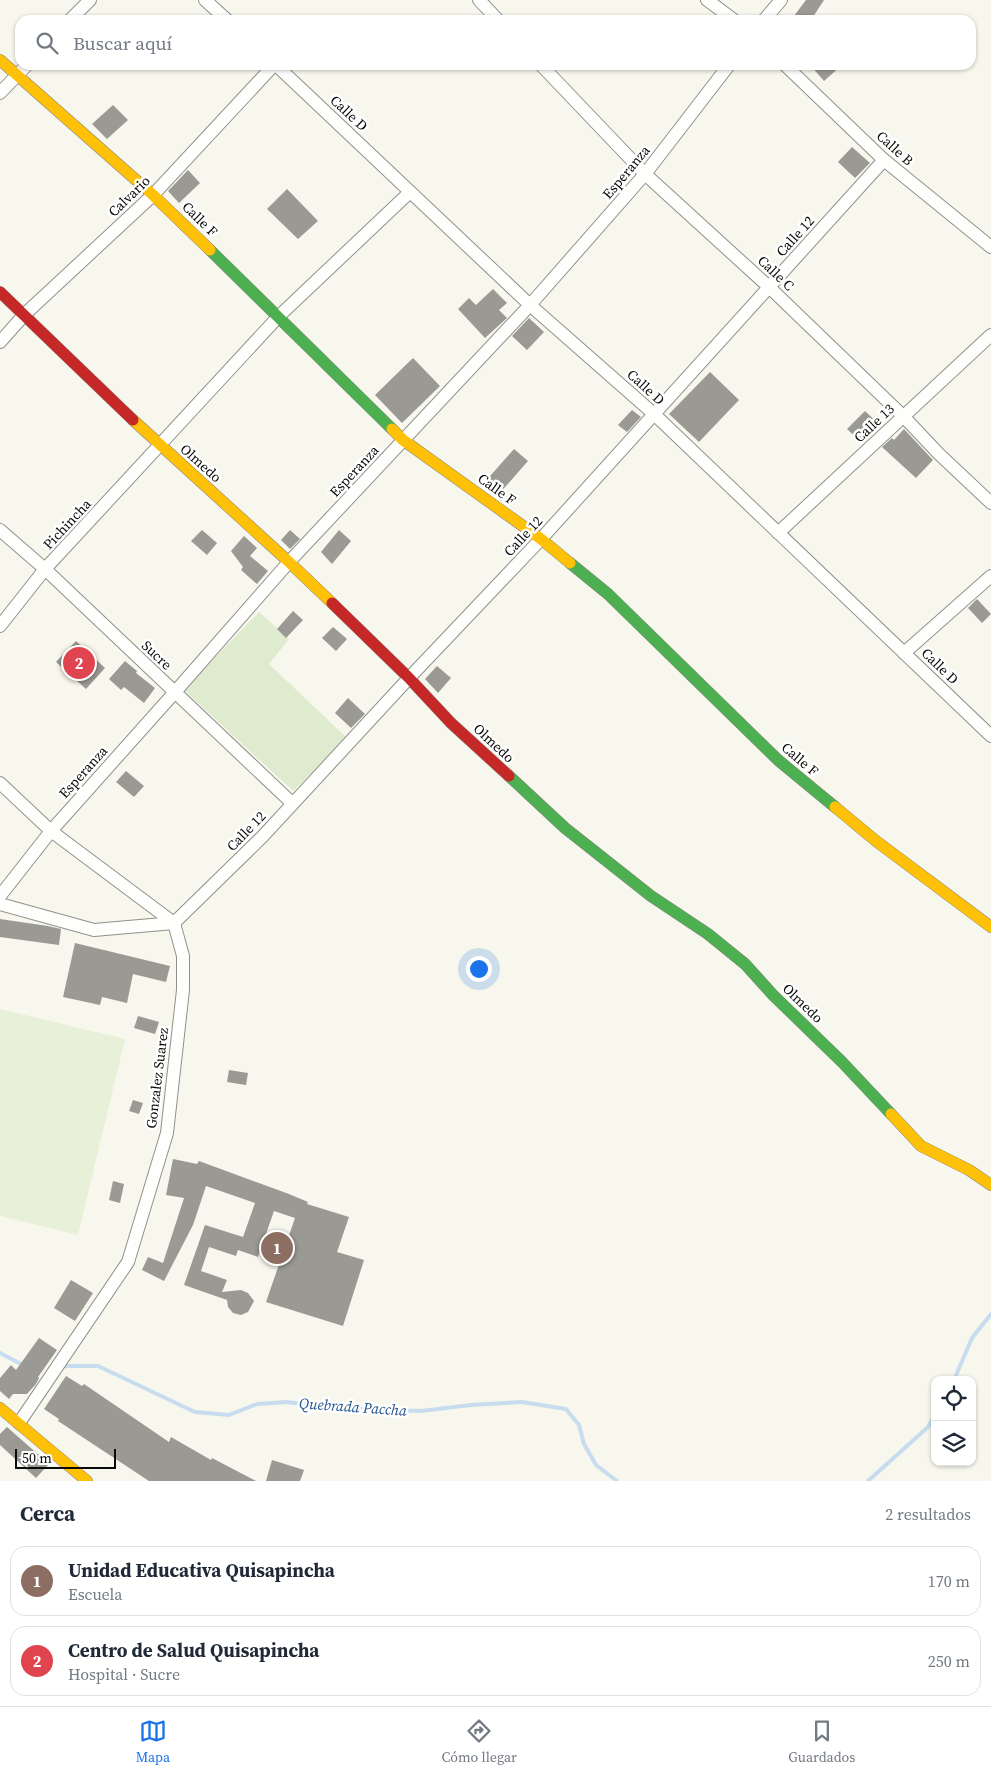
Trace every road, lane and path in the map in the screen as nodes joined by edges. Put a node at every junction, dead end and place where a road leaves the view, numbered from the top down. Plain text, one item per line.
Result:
1 (90, 0) edge
2 (205, 0) edge
3 (479, 0) edge
4 (707, 0) edge
5 (781, 0) edge
6 (75, 15) edge
7 (222, 15) edge
8 (493, 15) edge
9 (727, 15) edge
10 (768, 15) edge
11 (0, 60) edge
12 (22, 70) edge
13 (270, 70) edge
14 (280, 70) edge
15 (546, 70) edge
16 (724, 70) edge
17 (790, 70) edge
18 (18, 75) junction
19 (0, 93) edge
20 (884, 160) junction
21 (645, 174) junction
22 (410, 192) junction
23 (153, 195) junction
24 (991, 248) edge
25 (769, 287) junction
26 (0, 292) edge
27 (530, 305) junction
28 (25, 314) junction
29 (278, 317) junction
30 (991, 335) edge
31 (0, 342) edge
32 (654, 414) junction
33 (904, 417) junction
34 (404, 440) junction
35 (160, 446) junction
36 (991, 503) edge
37 (0, 530) edge
38 (778, 533) junction
39 (541, 539) junction
40 (289, 562) junction
41 (45, 569) junction
42 (991, 576) edge
43 (0, 626) edge
44 (904, 653) junction
45 (409, 678) junction
46 (176, 692) junction
47 (991, 736) edge
48 (0, 783) edge
49 (292, 803) junction
50 (51, 831) junction
51 (0, 896) edge
52 (0, 904) edge
53 (174, 923) junction
54 (991, 927) edge
55 (991, 1184) edge
56 (0, 1408) edge
57 (19, 1423) junction
58 (81, 1479) edge

1 - 6 street
2 - 7 street
3 - 8 street
4 - 9 street
5 - 10 street
11 - 18 street, Calle F
12 - 18 street
13 - 23 street, Calvario
14 - 22 street, Calle D
15 - 21 street, Calle C
16 - 21 street, Esperanza
17 - 20 street, Calle B
18 - 19 street
18 - 23 street, Calle F
20 - 24 street, Calle B
20 - 25 street, Calle 12
21 - 25 street, Calle C
21 - 27 street, Esperanza
22 - 27 street, Calle D
22 - 29 street, Pichincha
23 - 28 street, Calvario
23 - 29 street, Calle F
25 - 32 street, Calle 12
25 - 33 street, Calle C
26 - 28 street, Olmedo
27 - 32 street, Calle D
27 - 34 street, Esperanza
28 - 31 street, Calvario
28 - 35 street, Olmedo
29 - 34 street, Calle F
29 - 35 street, Pichincha
30 - 33 street, Calle 13
32 - 38 street, Calle D
32 - 39 street, Calle 12
33 - 36 street, Calle C
33 - 38 street, Calle 13
34 - 39 street, Calle F
34 - 40 street, Esperanza
35 - 40 street, Olmedo
35 - 41 street, Pichincha
37 - 41 street, Sucre
38 - 44 street, Calle D
39 - 45 street, Calle 12
39 - 54 street, Calle F
40 - 45 street, Olmedo
40 - 46 street, Esperanza
41 - 43 street, Pichincha
41 - 46 street, Sucre
42 - 44 street
44 - 47 street, Calle D
45 - 49 street, Calle 12
45 - 55 street, Olmedo
46 - 49 street, Sucre
46 - 50 street, Esperanza
48 - 50 street
49 - 53 street, Calle 12
50 - 51 street, Esperanza
50 - 53 street
52 - 53 street
53 - 57 street, Gonzalez Suarez
56 - 57 street
57 - 58 street

